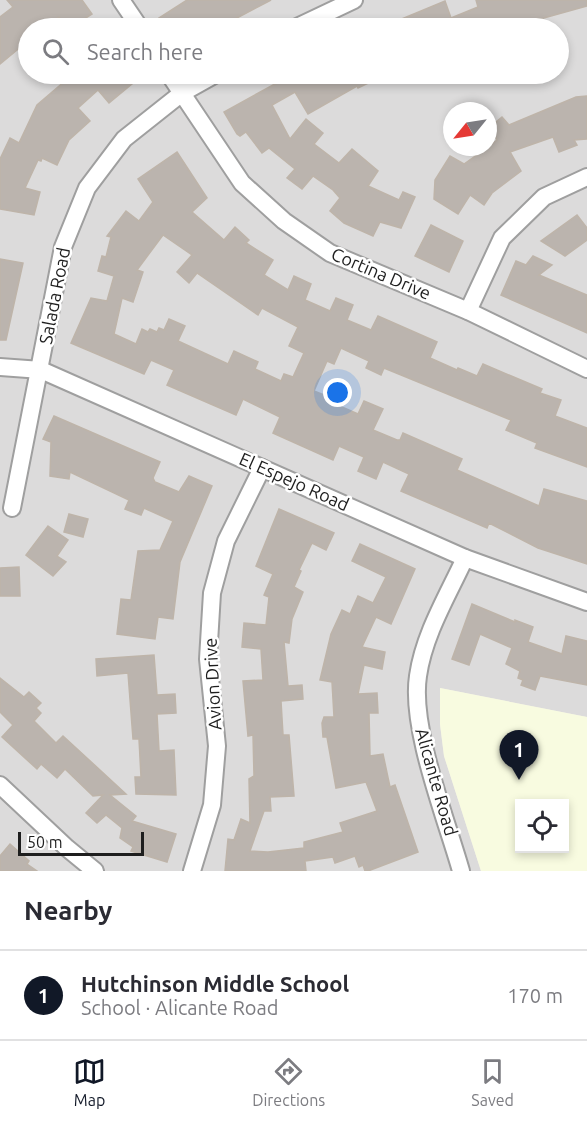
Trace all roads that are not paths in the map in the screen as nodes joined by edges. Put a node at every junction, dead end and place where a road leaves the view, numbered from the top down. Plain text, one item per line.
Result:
1 (121, 0) edge
2 (354, 0) edge
3 (133, 18) edge
4 (316, 18) edge
5 (176, 84) edge
6 (198, 84) edge
7 (182, 93) junction
8 (587, 177) edge
9 (468, 311) junction
10 (0, 367) edge
11 (587, 369) edge
12 (41, 370) junction
13 (262, 468) junction
14 (12, 508) dead end
15 (465, 558) junction
16 (587, 602) edge
17 (0, 785) edge
18 (95, 871) edge
19 (192, 871) edge
20 (461, 871) edge

1 - 3 street
2 - 4 street
5 - 7 street, Cortina Drive
6 - 7 street, Salada Road
7 - 9 street, Cortina Drive
7 - 12 street, Salada Road
8 - 9 street
9 - 11 street, Cortina Drive
10 - 12 street, El Espejo Road
12 - 13 street, El Espejo Road
12 - 14 street, Salada Road
13 - 15 street, El Espejo Road
13 - 19 street, Avion Drive
15 - 16 street, El Espejo Road
15 - 20 street, Alicante Road
17 - 18 street

